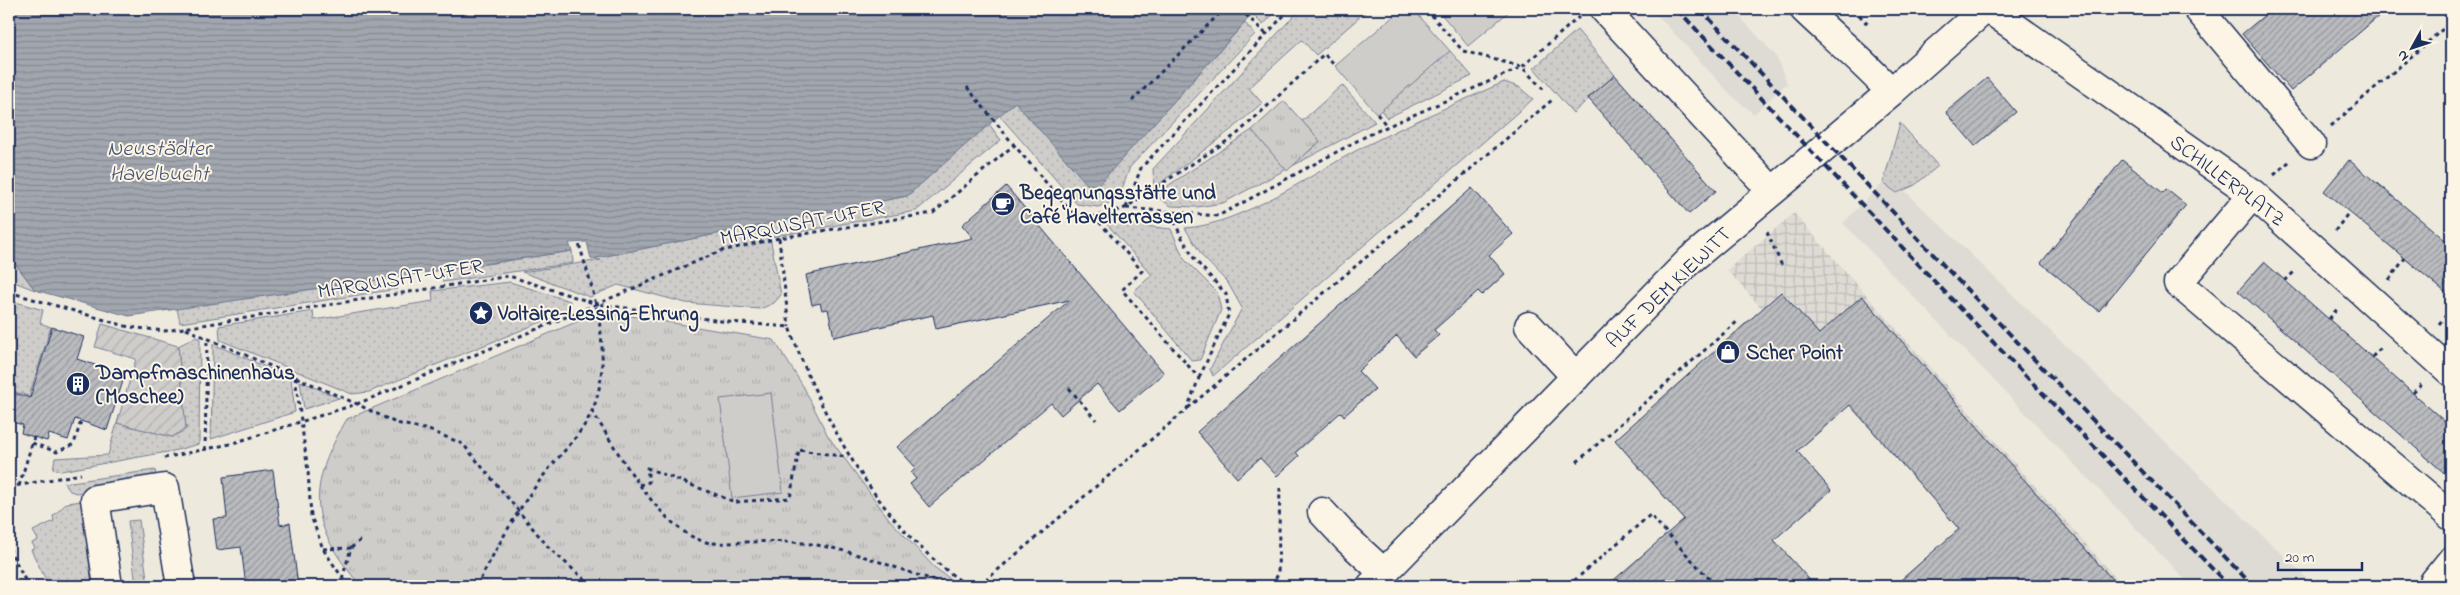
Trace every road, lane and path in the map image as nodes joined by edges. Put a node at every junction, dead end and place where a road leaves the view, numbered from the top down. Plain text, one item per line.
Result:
1 (1224, 9) edge
2 (1240, 9) edge
3 (1290, 9) edge
4 (1426, 9) edge
5 (1604, 9) edge
6 (1804, 9) edge
7 (1854, 9) edge
8 (1987, 9) edge
9 (2198, 9) edge
10 (2451, 22) edge
11 (1869, 26) dead end
12 (1565, 29) dead end
13 (1267, 35) junction
14 (1335, 66) dead end
15 (1522, 67) junction
16 (966, 87) dead end
17 (1543, 89) dead end
18 (1891, 92) junction
19 (1552, 100) dead end
20 (1132, 101) dead end
21 (1377, 114) dead end
22 (1387, 126) junction
23 (2310, 144) junction
24 (1014, 145) junction
25 (1772, 191) junction
26 (2253, 194) junction
27 (1125, 208) junction
28 (1171, 214) junction
29 (1095, 217) junction
30 (1766, 230) dead end
31 (779, 238) junction
32 (579, 244) dead end
33 (1782, 266) dead end
34 (9, 292) edge
35 (597, 304) junction
36 (1739, 320) dead end
37 (1529, 326) dead end
38 (789, 327) junction
39 (185, 329) junction
40 (207, 338) junction
41 (2451, 372) edge
42 (295, 377) junction
43 (1576, 377) junction
44 (1199, 378) junction
45 (1069, 388) dead end
46 (357, 404) junction
47 (1187, 409) junction
48 (592, 411) junction
49 (1096, 420) dead end
50 (81, 421) dead end
51 (301, 422) junction
52 (34, 437) dead end
53 (32, 443) junction
54 (205, 450) junction
55 (849, 457) junction
56 (167, 458) dead end
57 (1578, 462) dead end
58 (65, 477) dead end
59 (639, 485) junction
60 (19, 486) junction
61 (9, 487) edge
62 (1280, 488) dead end
63 (1322, 512) dead end
64 (520, 513) junction
65 (2451, 516) edge
66 (362, 539) dead end
67 (9, 548) edge
68 (351, 548) junction
69 (323, 549) junction
70 (2451, 561) edge
71 (342, 580) junction
72 (1377, 580) edge
73 (2434, 582) dead end
74 (28, 586) edge
75 (108, 586) edge
76 (181, 586) edge
77 (348, 586) edge
78 (477, 586) edge
79 (592, 586) edge
80 (956, 586) edge
81 (968, 586) edge
82 (979, 586) edge
83 (1272, 586) edge
84 (1568, 586) edge
85 (1716, 586) edge

1 - 20 path
2 - 13 path
3 - 13 path
4 - 15 path
5 - 25 street
6 - 18 street
7 - 11 path
8 - 18 street, AUF DEM KIEWITT
8 - 26 street, SCHILLERPLATZ
9 - 23 street
10 - 23 path
12 - 15 path
13 - 27 path
14 - 27 path
15 - 17 path
15 - 22 path
16 - 24 path
18 - 25 street, AUF DEM KIEWITT
19 - 47 path
21 - 22 path
22 - 28 path
23 - 26 path
24 - 29 path
24 - 31 path, MARQUISAT-UFER
25 - 43 street, AUF DEM KIEWITT
26 - 41 street, SCHILLERPLATZ
26 - 65 street
27 - 28 path
27 - 29 path
28 - 44 path
29 - 44 path
30 - 33 path
31 - 35 path, MARQUISAT-UFER
31 - 38 path
32 - 35 path
34 - 39 path, MARQUISAT-UFER
35 - 38 path
35 - 39 path, MARQUISAT-UFER
35 - 46 path
35 - 48 path
36 - 57 path
37 - 43 street
38 - 55 path
39 - 40 path
40 - 42 path
40 - 54 path
42 - 46 path
42 - 51 path
43 - 72 street, AUF DEM KIEWITT
44 - 47 path
45 - 49 path
46 - 51 path
46 - 64 path
47 - 82 path
48 - 59 path
48 - 64 path
50 - 53 path
51 - 54 path
51 - 69 path
52 - 53 path
53 - 60 path
54 - 56 path
55 - 59 path
55 - 81 path
58 - 60 path
59 - 80 path
60 - 61 path
62 - 83 path
63 - 72 street
64 - 78 path
64 - 79 path
66 - 68 path
67 - 74 path
68 - 69 path
68 - 71 path
69 - 71 path
70 - 73 street
71 - 77 path
75 - 76 street
84 - 85 path

